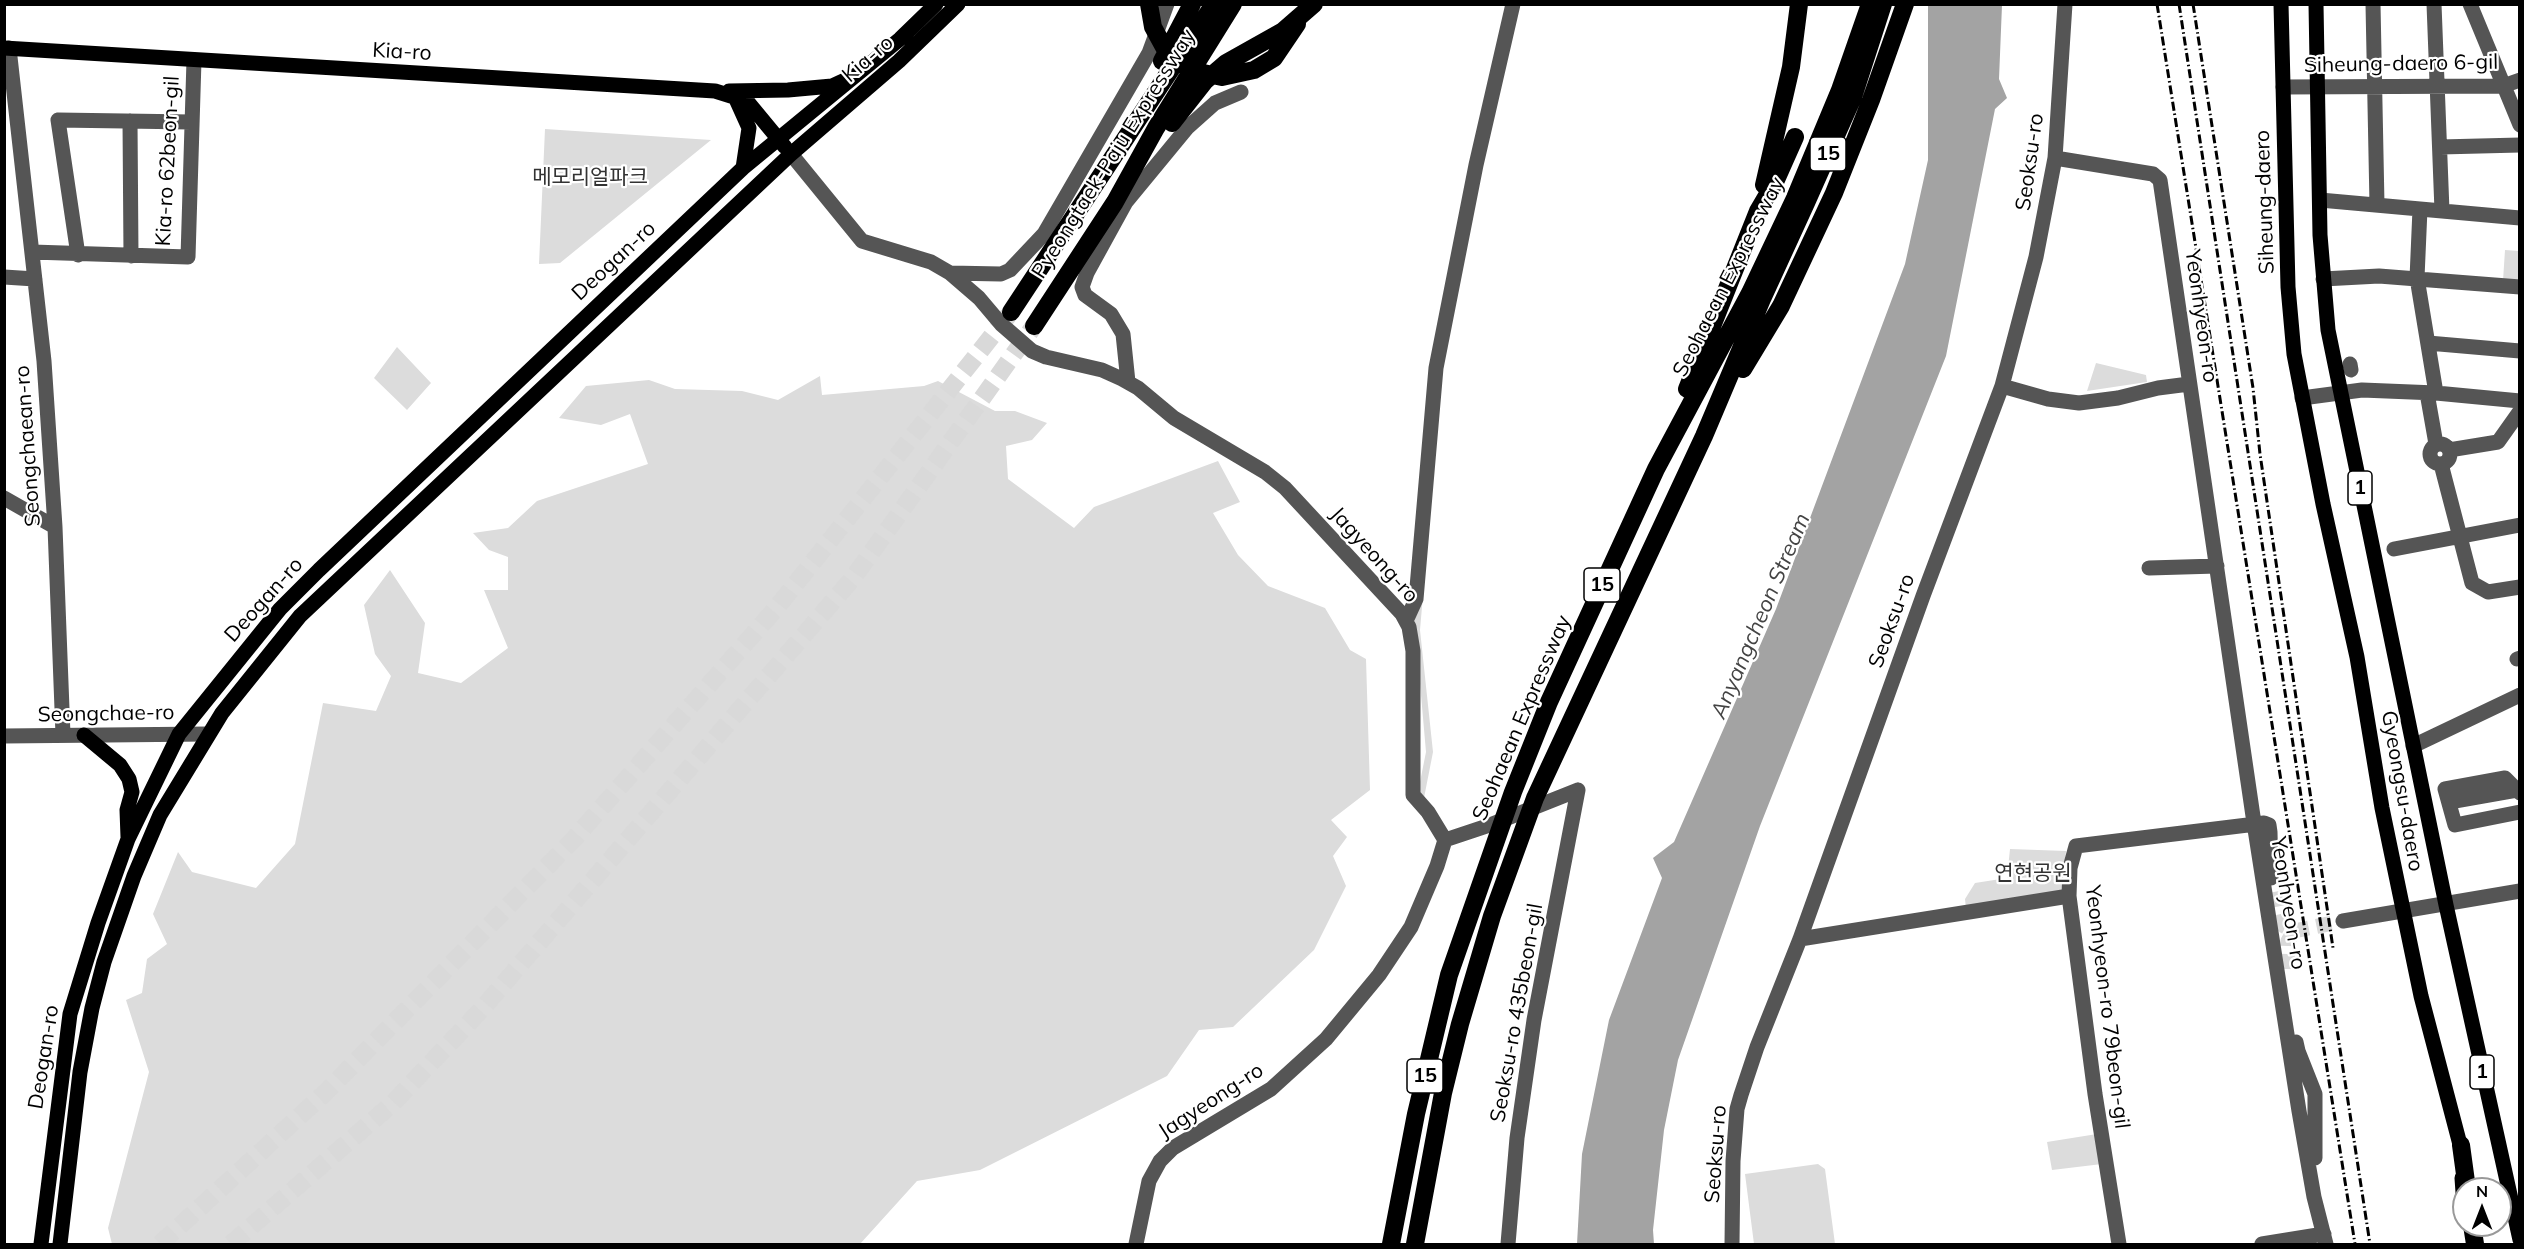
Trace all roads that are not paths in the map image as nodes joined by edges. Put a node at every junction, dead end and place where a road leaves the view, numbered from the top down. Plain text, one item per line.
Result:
1 (936, 4) edge
2 (958, 4) edge
3 (1149, 4) edge
4 (1167, 4) edge
5 (1192, 4) edge
6 (1214, 4) edge
7 (1233, 4) edge
8 (1303, 4) edge
9 (1314, 4) edge
10 (1514, 4) edge
11 (1799, 4) edge
12 (1870, 4) edge
13 (1883, 4) edge
14 (1905, 4) edge
15 (2065, 4) edge
16 (2281, 4) edge
17 (2316, 4) edge
18 (2373, 4) edge
19 (2434, 4) edge
20 (2470, 4) edge
21 (7, 48) edge
22 (194, 60) junction
23 (859, 74) junction
24 (2520, 80) edge
25 (2438, 86) junction
26 (2503, 86) junction
27 (2283, 87) junction
28 (2318, 87) junction
29 (2373, 87) junction
30 (715, 91) junction
31 (1241, 92) dead end
32 (735, 97) junction
33 (11, 121) edge
34 (130, 121) junction
35 (191, 122) junction
36 (2520, 125) edge
37 (1795, 137) dead end
38 (779, 139) junction
39 (2520, 145) edge
40 (2440, 147) junction
41 (791, 154) junction
42 (2055, 158) junction
43 (743, 168) junction
44 (1094, 189) junction
45 (2320, 201) junction
46 (1115, 202) junction
47 (2377, 206) junction
48 (2420, 209) junction
49 (1758, 211) junction
50 (2442, 211) junction
51 (2520, 218) edge
52 (32, 252) junction
53 (78, 255) junction
54 (131, 256) junction
55 (950, 273) junction
56 (4, 277) edge
57 (2417, 278) junction
58 (35, 279) junction
59 (2323, 279) junction
60 (2520, 287) edge
61 (1756, 296) junction
62 (1011, 312) tunnel mouth
63 (1034, 326) tunnel mouth
64 (2428, 343) junction
65 (2520, 351) edge
66 (1128, 382) junction
67 (2189, 384) junction
68 (2002, 386) junction
69 (2340, 393) junction
70 (2432, 393) junction
71 (2302, 398) junction
72 (2520, 401) edge
73 (2520, 411) edge
74 (1704, 436) junction
75 (2443, 447) junction
76 (1656, 469) junction
77 (4, 498) edge
78 (2520, 525) edge
79 (55, 527) junction
80 (2460, 536) junction
81 (2394, 549) dead end
82 (2217, 566) junction
83 (2149, 568) dead end
84 (2520, 587) edge
85 (1406, 621) junction
86 (2520, 695) edge
87 (179, 734) junction
88 (208, 734) junction
89 (63, 735) junction
90 (84, 735) junction
91 (4, 736) edge
92 (2413, 746) junction
93 (2518, 791) edge
94 (2520, 812) edge
95 (2262, 824) junction
96 (128, 839) junction
97 (1445, 840) junction
98 (2520, 891) edge
99 (2274, 892) tunnel mouth
100 (2070, 896) junction
101 (2446, 905) junction
102 (2403, 911) junction
103 (2343, 921) tunnel mouth
104 (1800, 939) junction
105 (2287, 969) tunnel mouth
106 (2315, 1107) junction
107 (2299, 1111) junction
108 (2461, 1145) junction
109 (2463, 1177) edge
110 (2467, 1177) edge
111 (2314, 1197) junction
112 (2325, 1240) edge
113 (2520, 1240) edge
114 (41, 1245) edge
115 (60, 1245) edge
116 (1136, 1245) edge
117 (1391, 1245) edge
118 (1416, 1245) edge
119 (1508, 1245) edge
120 (1732, 1245) edge
121 (2119, 1245) edge
122 (2262, 1245) edge

1 - 23 main road, Kia-ro
2 - 41 main road, Kia-ro
3 - 8 highway
4 - 55 street
5 - 44 highway
6 - 44 highway, Pyeongtaek-Paju Expressway
7 - 46 highway, Pyeongtaek-Paju Expressway
9 - 46 highway
10 - 85 street
11 - 49 highway
12 - 61 highway, Seohaean Expressway / 15
13 - 61 highway, Seohaean Expressway / 15
14 - 74 highway
15 - 42 street, Seoksu-ro
16 - 27 main road, Siheung-daero / 1
17 - 28 main road, 1
18 - 29 street
19 - 25 street
20 - 26 street
21 - 22 main road, Kia-ro
21 - 33 street, Seongchaean-ro
22 - 30 main road, Kia-ro
22 - 35 street, Kia-ro 62beon-gil
23 - 30 main road
23 - 38 main road, Kia-ro
24 - 26 street, Siheung-daero 6-gil
25 - 26 street, Siheung-daero 6-gil
25 - 29 street, Siheung-daero 6-gil
25 - 40 street
26 - 36 street
27 - 28 street, Siheung-daero 6-gil
27 - 71 main road, Siheung-daero / 1
28 - 29 street, Siheung-daero 6-gil
28 - 45 main road, 1
29 - 47 street
30 - 32 main road, Kia-ro
31 - 66 street
32 - 38 main road, Kia-ro
32 - 43 main road
33 - 52 street, Seongchaean-ro
34 - 35 street
34 - 53 street
34 - 54 street
35 - 54 street, Kia-ro 62beon-gil
37 - 49 highway
38 - 41 main road, Kia-ro
38 - 43 main road, Deogan-ro
39 - 40 street
40 - 50 street
41 - 55 street, Jagyeong-ro
41 - 88 main road, Deogan-ro
42 - 67 street, Yeonhyeon-ro
42 - 68 street, Seoksu-ro
43 - 87 main road, Deogan-ro
44 - 62 highway, Pyeongtaek-Paju Expressway
45 - 47 street
45 - 59 main road, 1
46 - 63 highway, Pyeongtaek-Paju Expressway
47 - 48 street
48 - 50 street
48 - 57 street
49 - 76 highway
50 - 51 street
52 - 53 street, Kia-ro 62beon-gil
52 - 58 street, Seongchaean-ro
53 - 54 street, Kia-ro 62beon-gil
55 - 66 street, Jagyeong-ro
56 - 58 street
57 - 59 street
57 - 60 street
57 - 64 street
58 - 79 street, Seongchaean-ro
59 - 69 main road, Gyeongsu-daero / 1
61 - 74 highway, Seohaean Expressway / 15
61 - 76 highway, Seohaean Expressway / 15
64 - 65 street
64 - 70 street
66 - 85 street, Jagyeong-ro
67 - 68 street
67 - 82 street, Yeonhyeon-ro
68 - 104 street, Seoksu-ro
69 - 70 street
69 - 71 street
69 - 92 main road, Gyeongsu-daero / 1
70 - 72 street
70 - 75 street
71 - 102 main road, Gyeongsu-daero / 1
73 - 75 street
74 - 118 highway, Seohaean Expressway / 15
75 - 80 street
76 - 117 highway, Seohaean Expressway / 15
77 - 79 street
78 - 80 street
79 - 89 street, Seongchaean-ro
80 - 81 street
80 - 84 street
82 - 83 street
82 - 95 street, Yeonhyeon-ro
85 - 97 street, Jagyeong-ro
86 - 92 street
87 - 88 street, Seongchae-ro
87 - 90 street, Seongchae-ro
87 - 96 main road, Deogan-ro
88 - 115 main road, Deogan-ro
89 - 90 street, Seongchae-ro
89 - 91 street, Seongchae-ro
90 - 96 main road
92 - 101 main road, Gyeongsu-daero
93 - 94 street
95 - 99 street
95 - 100 street, Yeonhyeon-ro 79beon-gil
95 - 107 street, Yeonhyeon-ro
96 - 114 main road, Deogan-ro
97 - 116 street, Jagyeong-ro
97 - 119 street, Seoksu-ro 435beon-gil
98 - 101 street
100 - 104 street
100 - 121 street, Yeonhyeon-ro 79beon-gil
101 - 102 street
101 - 113 main road, 1
102 - 103 street
102 - 108 main road, Gyeongsu-daero / 1
104 - 120 street, Seoksu-ro
105 - 106 street
106 - 107 street
106 - 111 street
107 - 111 street, Yeonhyeon-ro
108 - 109 main road, Gyeongsu-daero
108 - 110 highway
111 - 112 street, Yeonhyeon-ro
112 - 122 street

